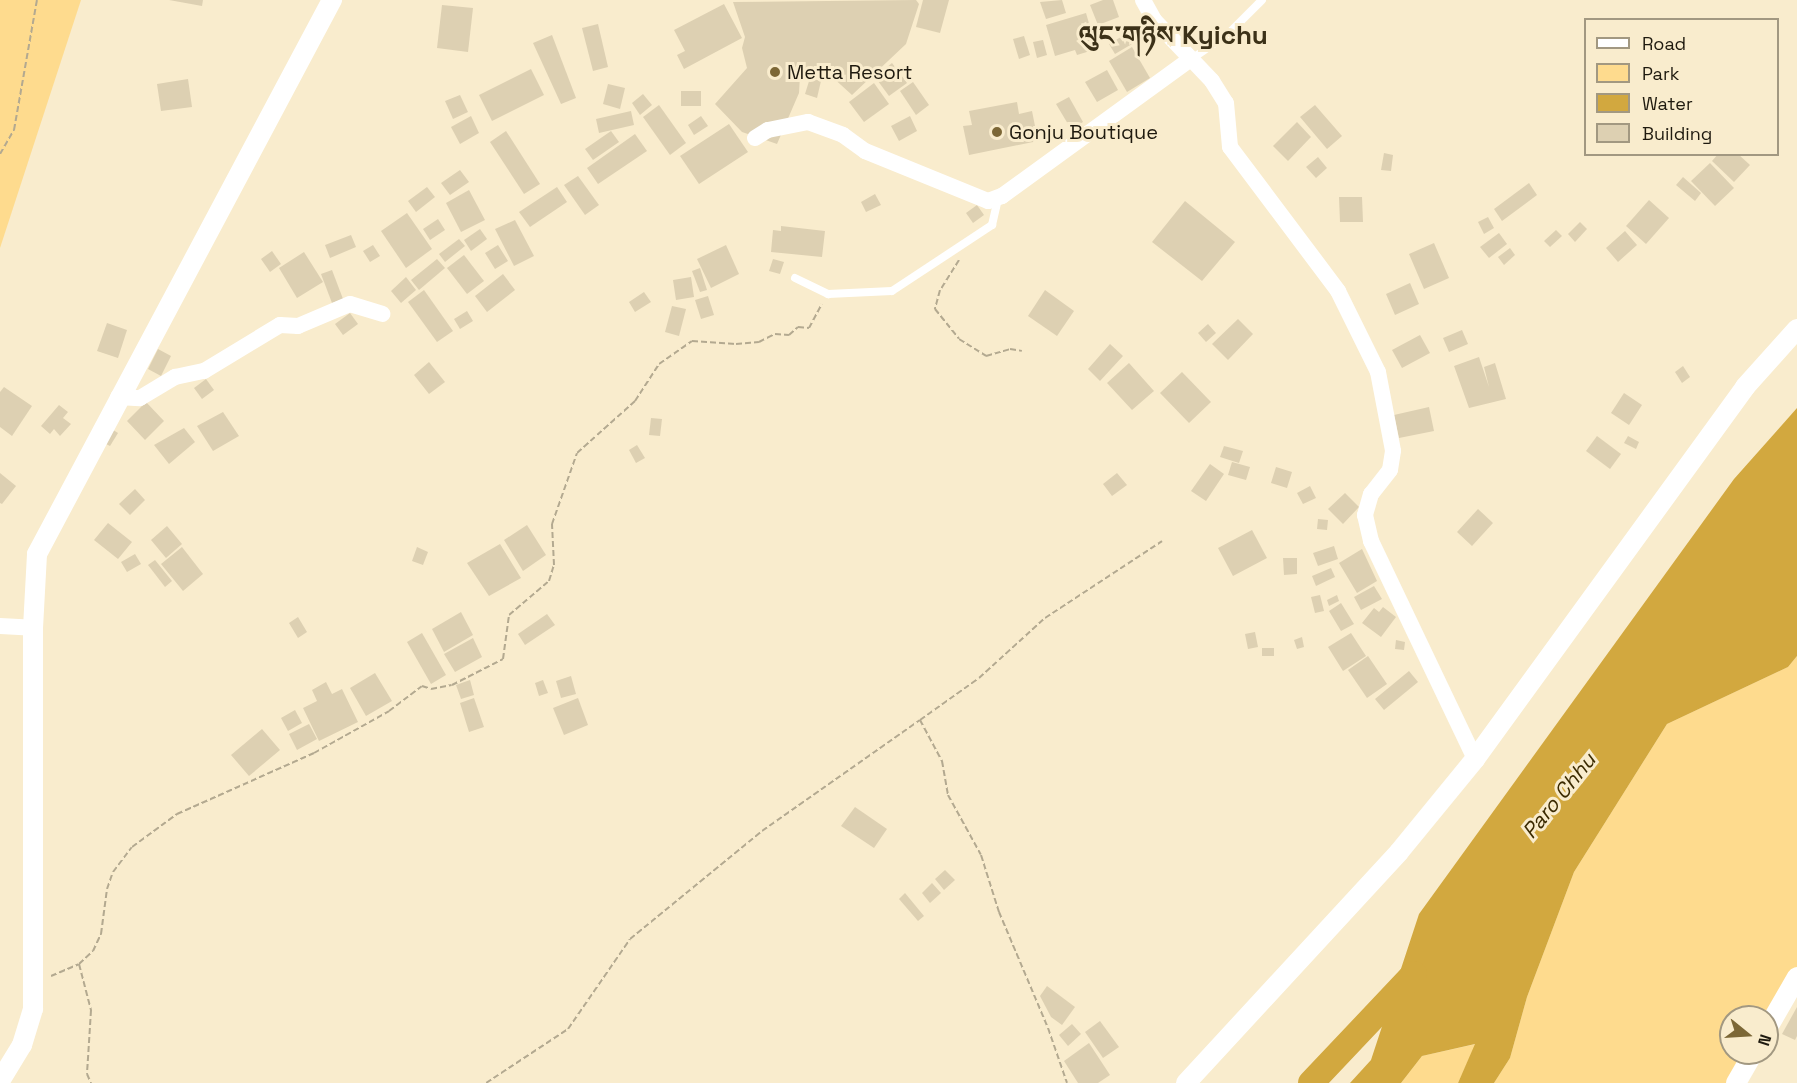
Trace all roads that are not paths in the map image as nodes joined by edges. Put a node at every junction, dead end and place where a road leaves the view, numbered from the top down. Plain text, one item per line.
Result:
1 (332, 0) edge
2 (1143, 0) edge
3 (1262, 0) edge
4 (1189, 60) junction
5 (755, 138) dead end
6 (998, 198) junction
7 (795, 278) dead end
8 (382, 314) dead end
9 (1797, 329) edge
10 (118, 397) junction
11 (0, 626) edge
12 (33, 628) junction
13 (1475, 759) junction
14 (1797, 977) edge
15 (1779, 1008) edge
16 (1747, 1065) edge
17 (0, 1081) edge
18 (1186, 1083) edge
19 (1736, 1083) edge

1 - 10 street
2 - 4 street
3 - 4 lane
4 - 6 street
4 - 13 street
5 - 6 street
6 - 7 lane
8 - 10 street
9 - 13 street
10 - 12 street
11 - 12 street
12 - 17 street
13 - 18 street
14 - 15 street
16 - 19 street

